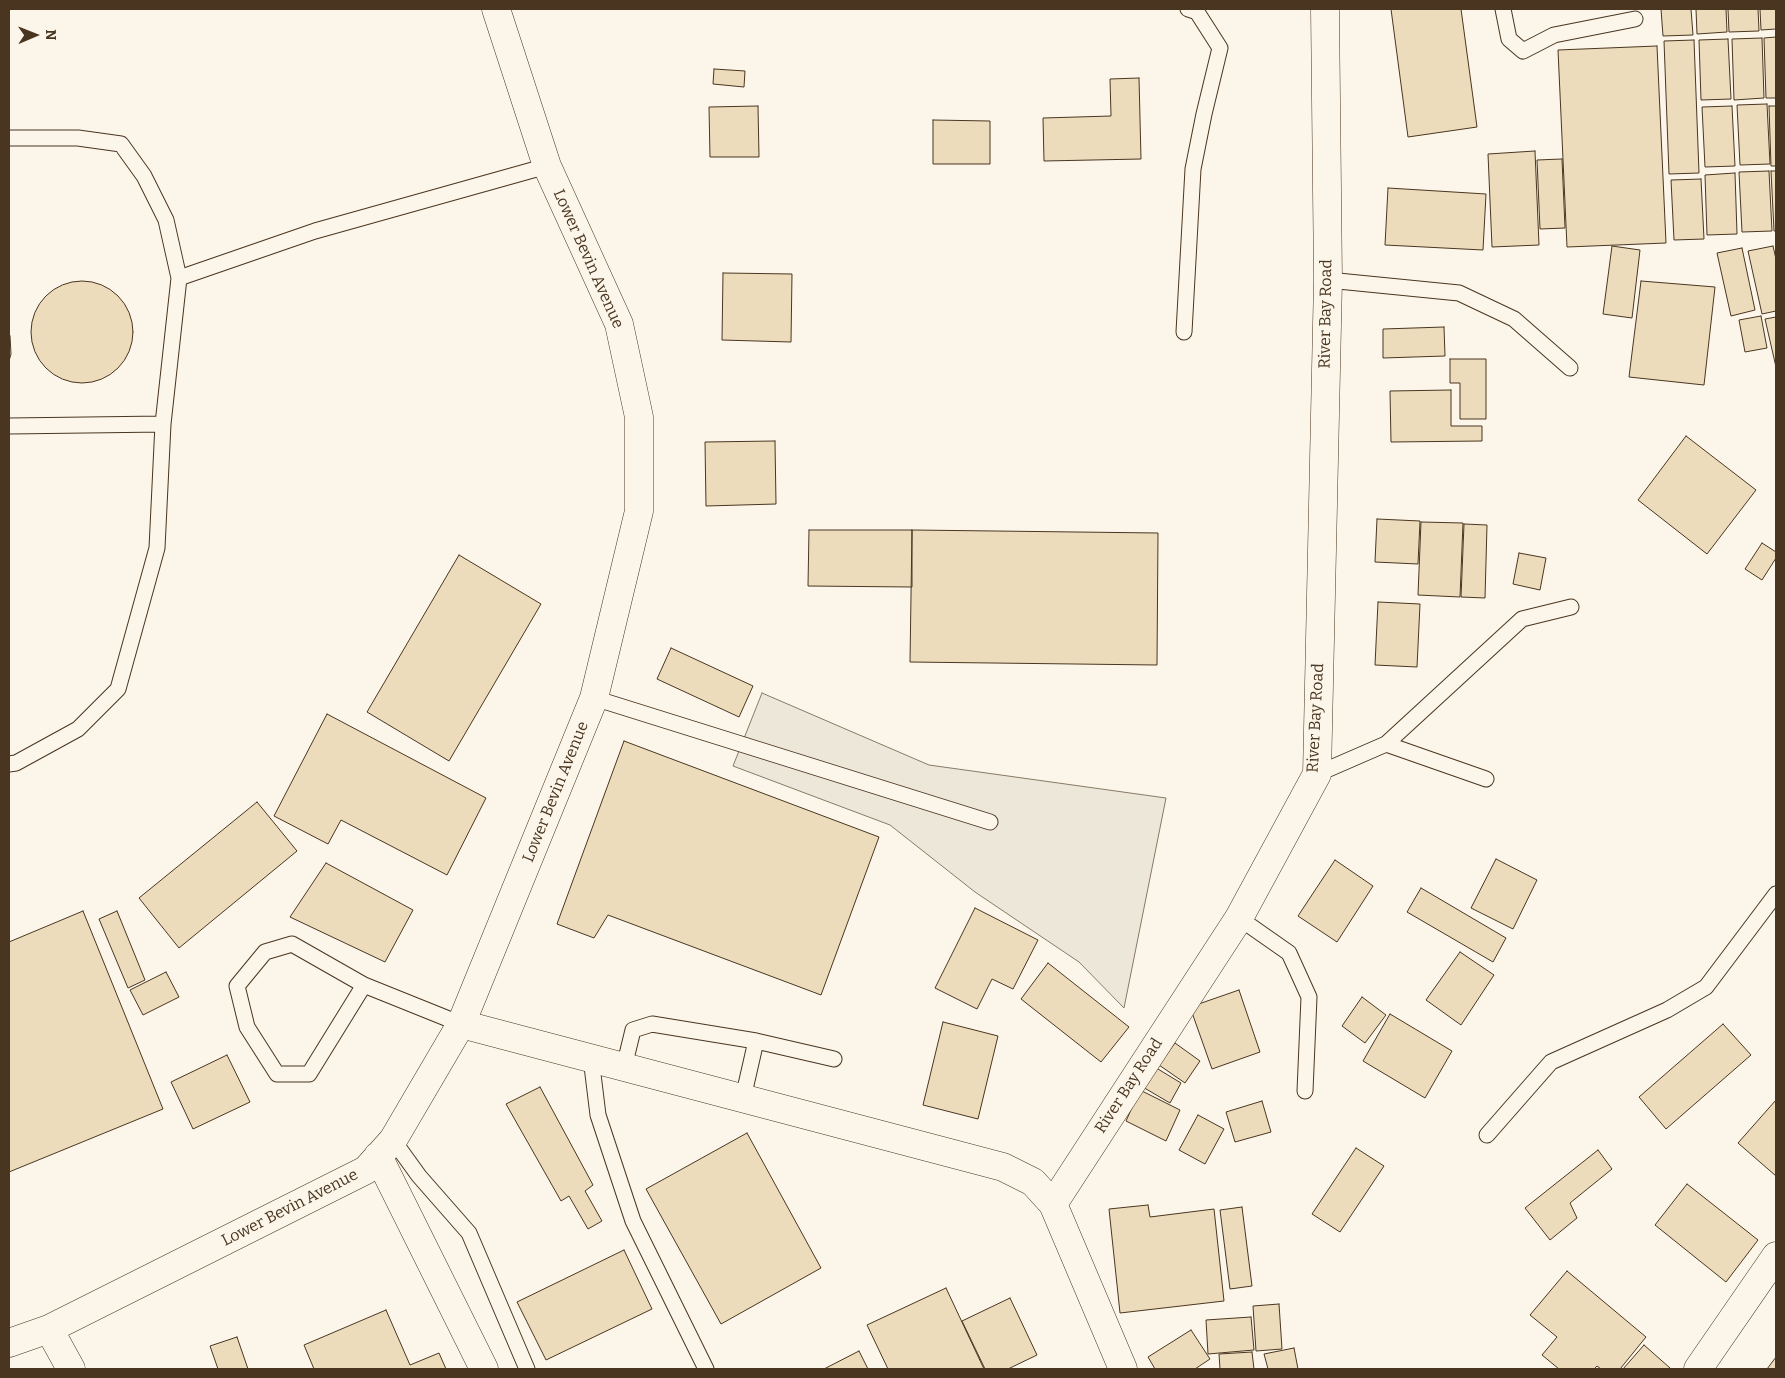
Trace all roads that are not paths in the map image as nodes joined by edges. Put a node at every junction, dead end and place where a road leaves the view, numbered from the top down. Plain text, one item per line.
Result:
1 (496, 9) edge
2 (1188, 9) edge
3 (1325, 9) edge
4 (1503, 9) edge
5 (1635, 19) dead end
6 (9, 138) edge
7 (547, 166) junction
8 (179, 278) junction
9 (1328, 280) junction
10 (1184, 332) dead end
11 (1570, 368) dead end
12 (163, 424) junction
13 (9, 426) edge
14 (1571, 607) dead end
15 (594, 698) junction
16 (1386, 744) junction
17 (9, 764) edge
18 (1317, 774) junction
19 (1486, 779) dead end
20 (990, 822) dead end
21 (1776, 894) edge
22 (1239, 918) junction
23 (364, 985) junction
24 (460, 1024) junction
25 (756, 1041) junction
26 (591, 1058) junction
27 (834, 1059) dead end
28 (624, 1067) junction
29 (1305, 1090) dead end
30 (742, 1098) junction
31 (1488, 1135) dead end
32 (385, 1148) junction
33 (1053, 1204) junction
34 (1776, 1256) edge
35 (49, 1329) junction
36 (9, 1343) edge
37 (1703, 1368) edge
38 (71, 1369) edge
39 (484, 1369) edge
40 (527, 1369) edge
41 (706, 1369) edge
42 (1123, 1369) edge

1 - 7 street, Lower Bevin Avenue
2 - 10 lane
3 - 9 street, River Bay Road
4 - 5 lane
6 - 8 lane
7 - 8 lane
7 - 15 street, Lower Bevin Avenue
8 - 12 lane
9 - 11 lane
9 - 18 street, River Bay Road
12 - 13 lane
12 - 17 lane
14 - 16 lane
15 - 20 lane
15 - 24 street, Lower Bevin Avenue
16 - 18 lane
16 - 19 lane
18 - 22 street, River Bay Road
21 - 31 lane
22 - 29 lane
22 - 33 street, River Bay Road
23 - 23 lane
23 - 24 lane
24 - 26 street
24 - 32 street, Lower Bevin Avenue
25 - 27 lane
25 - 28 lane
25 - 30 lane
26 - 28 street
26 - 41 lane
28 - 30 street
30 - 33 street
32 - 35 street, Lower Bevin Avenue
32 - 39 street
32 - 40 lane
33 - 42 street
34 - 37 street
35 - 36 street, Lower Bevin Avenue
35 - 38 street

